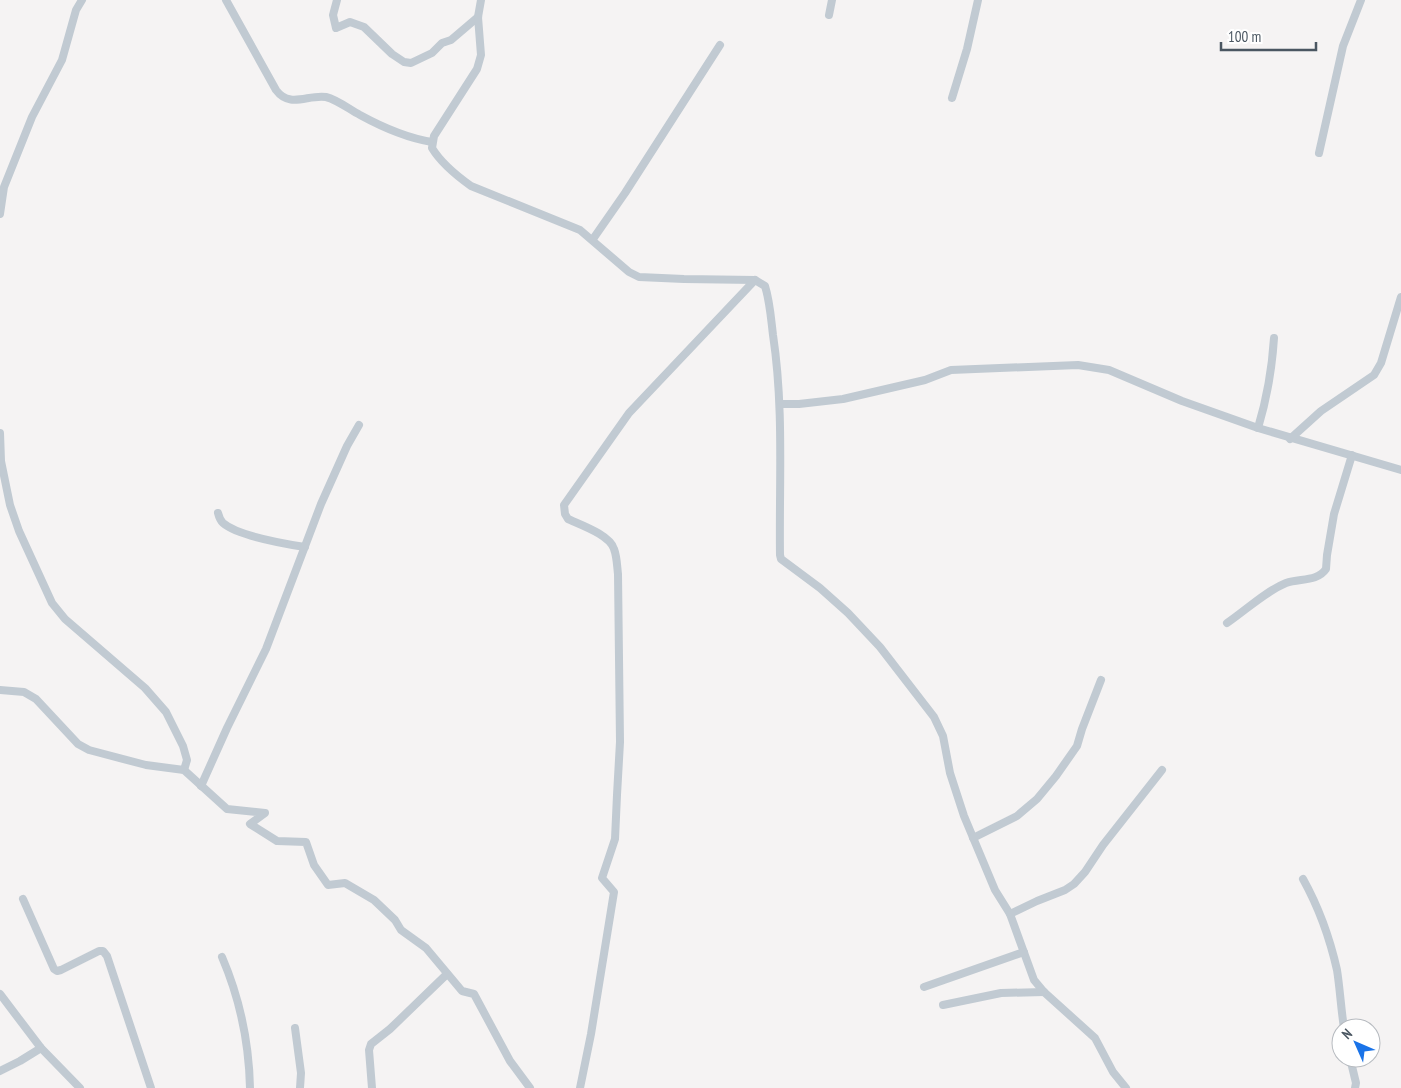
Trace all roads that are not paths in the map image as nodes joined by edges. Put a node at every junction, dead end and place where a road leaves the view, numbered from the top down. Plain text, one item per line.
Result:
1 (82, 0) edge
2 (226, 0) edge
3 (337, 0) edge
4 (480, 0) edge
5 (832, 0) edge
6 (978, 0) edge
7 (1361, 0) edge
8 (829, 15) dead end
9 (478, 17) junction
10 (720, 45) dead end
11 (952, 98) dead end
12 (432, 142) junction
13 (1319, 153) dead end
14 (0, 214) edge
15 (593, 239) junction
16 (755, 280) junction
17 (1401, 298) edge
18 (1274, 338) dead end
19 (780, 404) junction
20 (359, 425) dead end
21 (1258, 428) junction
22 (0, 432) edge
23 (1290, 439) junction
24 (1352, 455) junction
25 (1401, 470) edge
26 (218, 513) dead end
27 (305, 547) junction
28 (1226, 623) dead end
29 (1101, 680) dead end
30 (0, 690) edge
31 (184, 770) junction
32 (1162, 770) dead end
33 (201, 786) junction
34 (973, 838) junction
35 (1303, 879) dead end
36 (23, 899) dead end
37 (1010, 914) junction
38 (1024, 952) junction
39 (222, 957) dead end
40 (447, 974) junction
41 (924, 988) dead end
42 (1044, 992) junction
43 (0, 994) edge
44 (943, 1004) dead end
45 (1343, 1018) edge
46 (295, 1028) dead end
47 (41, 1048) junction
48 (1352, 1068) edge
49 (0, 1071) edge
50 (80, 1088) edge
51 (150, 1088) edge
52 (250, 1088) edge
53 (300, 1088) edge
54 (372, 1088) edge
55 (530, 1088) edge
56 (580, 1088) edge
57 (1126, 1088) edge
58 (1355, 1088) edge

1 - 14 street
2 - 12 street
3 - 9 street
4 - 9 street
5 - 8 street
6 - 11 street
7 - 13 street
9 - 12 street
10 - 15 street
12 - 15 street
15 - 16 street
16 - 19 street
16 - 56 street
17 - 23 street
18 - 21 street
19 - 21 street
19 - 34 street
20 - 27 street
21 - 23 street
22 - 31 street
23 - 24 street
24 - 25 street
24 - 28 street
26 - 27 street
27 - 33 street
29 - 34 street
30 - 31 street
31 - 33 street
32 - 37 street
33 - 40 street
34 - 37 street
35 - 45 street
36 - 51 street
37 - 38 street
38 - 41 street
38 - 42 street
39 - 52 street
40 - 54 street
40 - 55 street
42 - 44 street
42 - 57 street
43 - 47 street
46 - 53 street
47 - 49 street
47 - 50 street
48 - 58 street

